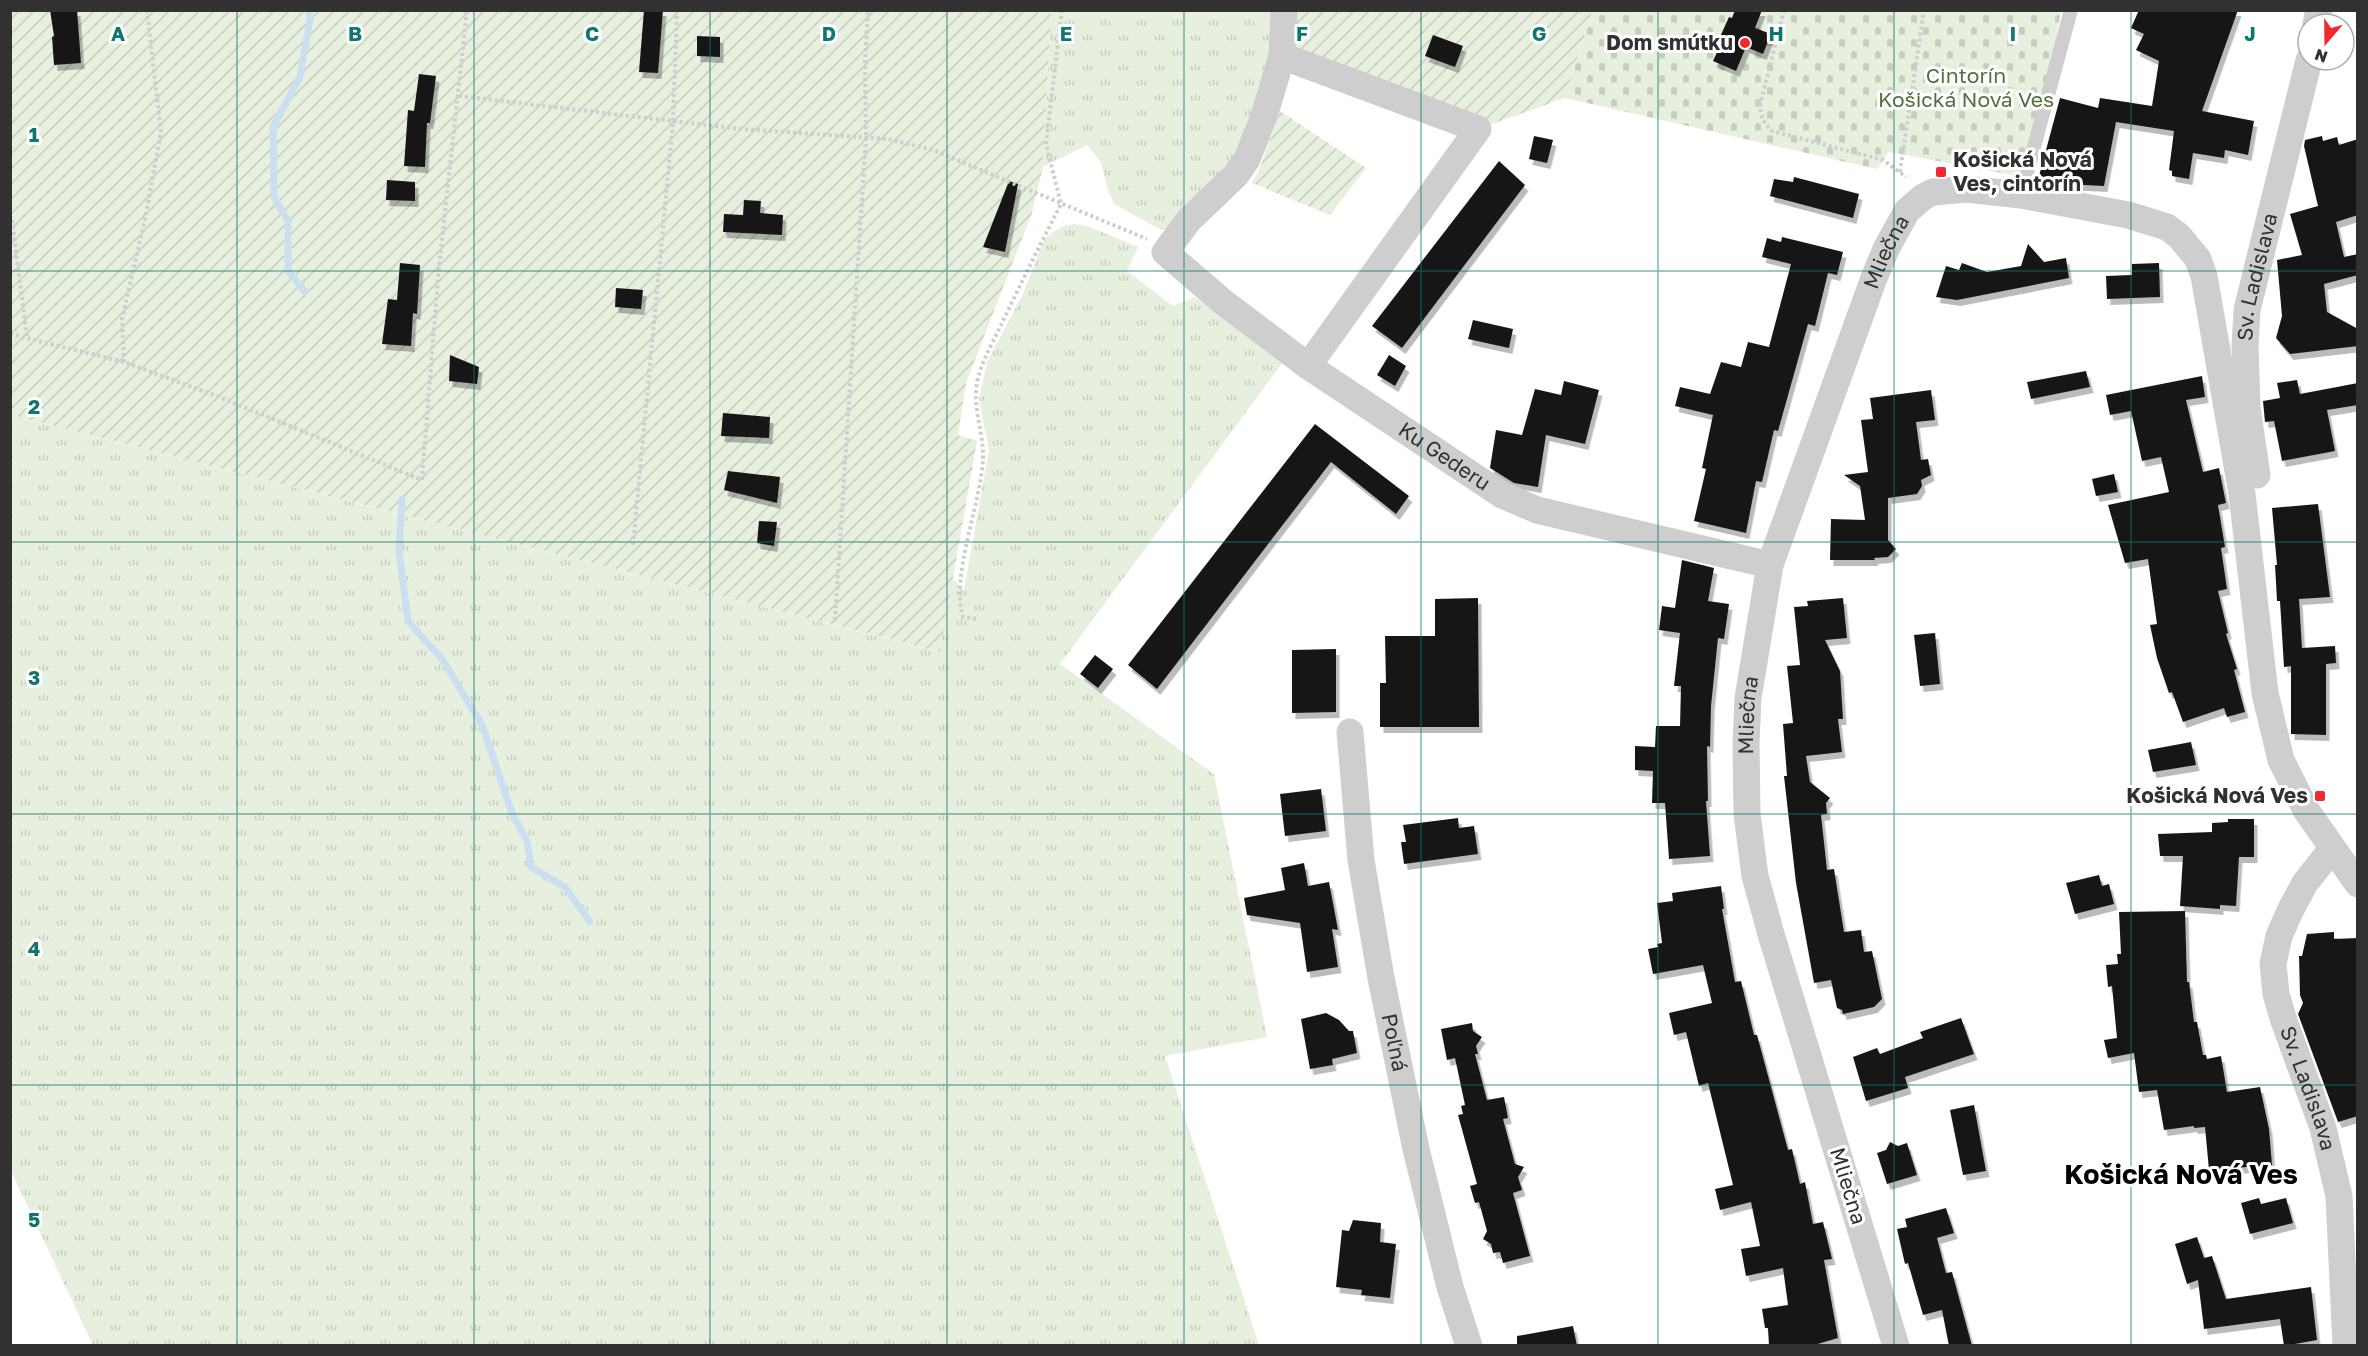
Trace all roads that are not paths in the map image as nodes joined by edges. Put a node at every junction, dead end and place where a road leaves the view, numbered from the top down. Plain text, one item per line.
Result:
1 (1284, 10) edge
2 (2071, 10) edge
3 (1282, 56) junction
4 (2306, 72) edge
5 (2021, 195) junction
6 (1308, 366) junction
7 (2242, 494) junction
8 (1770, 565) junction
9 (1350, 732) dead end
10 (2332, 849) junction
11 (2358, 884) edge
12 (1469, 1346) edge
13 (1896, 1346) edge
14 (2346, 1346) edge

1 - 3 street
2 - 5 lane
3 - 6 street, Ku Gederu
3 - 6 street
4 - 7 street, Sv. Ladislava
5 - 7 street, Sv. Ladislava
5 - 8 street, Mliečna
6 - 8 street, Ku Gederu
7 - 10 street, Sv. Ladislava
8 - 13 street, Mliečna
9 - 12 street, Poľná
10 - 11 street, Sv. Ladislava
10 - 14 street, Sv. Ladislava

